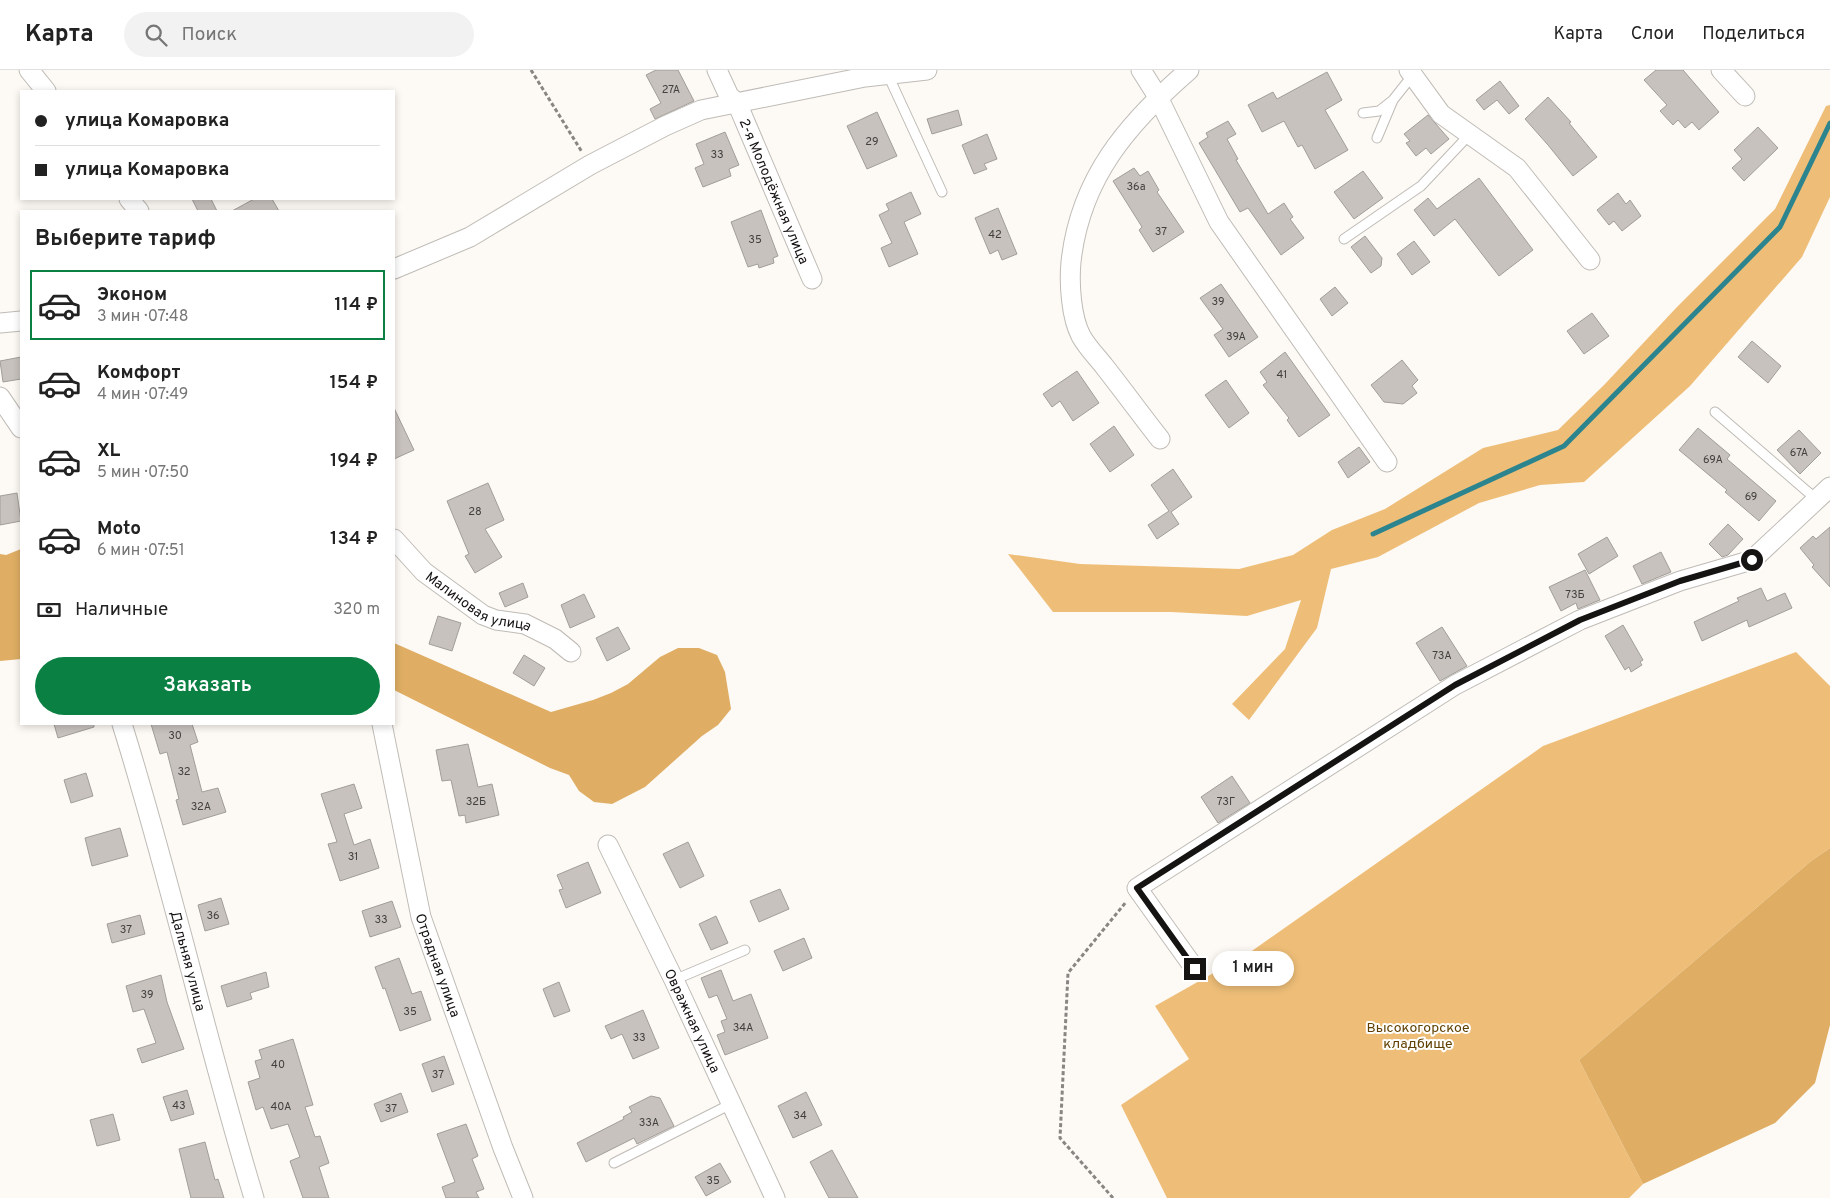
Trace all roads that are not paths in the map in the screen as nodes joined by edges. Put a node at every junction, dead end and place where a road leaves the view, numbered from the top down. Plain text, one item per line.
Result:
1 (30, 70) edge
2 (717, 70) edge
3 (927, 70) edge
4 (1142, 70) edge
5 (1190, 70) edge
6 (1720, 70) edge
7 (1410, 73) edge
8 (862, 74) edge
9 (888, 75) junction
10 (45, 90) edge
11 (1745, 96) dead end
12 (1158, 97) junction
13 (1393, 100) junction
14 (738, 103) junction
15 (1363, 113) dead end
16 (1470, 134) junction
17 (1377, 138) dead end
18 (942, 192) dead end
19 (130, 200) edge
20 (138, 210) edge
21 (1344, 239) dead end
22 (1590, 260) dead end
23 (395, 269) edge
24 (812, 279) dead end
25 (20, 321) edge
26 (0, 323) edge
27 (0, 397) edge
28 (1715, 412) dead end
29 (20, 427) edge
30 (1160, 439) dead end
31 (1387, 462) dead end
32 (1823, 493) edge
33 (395, 540) edge
34 (571, 652) dead end
35 (122, 725) edge
36 (382, 725) edge
37 (608, 845) dead end
38 (745, 950) dead end
39 (1195, 969) dead end
40 (674, 980) junction
41 (731, 1104) junction
42 (614, 1163) dead end
43 (254, 1198) edge
44 (523, 1198) edge
45 (775, 1198) edge

1 - 10 street
2 - 14 street, 2-я Молодёжная улица
3 - 9 street, 2-я Молодёжная улица
4 - 12 street
5 - 12 street
6 - 11 street
7 - 13 lane
7 - 16 street
8 - 9 street, 2-я Молодёжная улица
8 - 14 street, 2-я Молодёжная улица
9 - 18 lane
12 - 30 street
12 - 31 street
13 - 15 lane
13 - 17 lane
14 - 23 street
14 - 24 street, 2-я Молодёжная улица
16 - 21 lane
16 - 22 street
19 - 20 street
25 - 26 street
27 - 29 street
28 - 32 lane
32 - 39 street
33 - 34 street, Малиновая улица
35 - 43 street, Дальняя улица
36 - 44 street, Отрадная улица
37 - 40 street, Овражная улица
38 - 40 lane
40 - 41 street, Овражная улица
41 - 42 lane
41 - 45 street, Овражная улица

